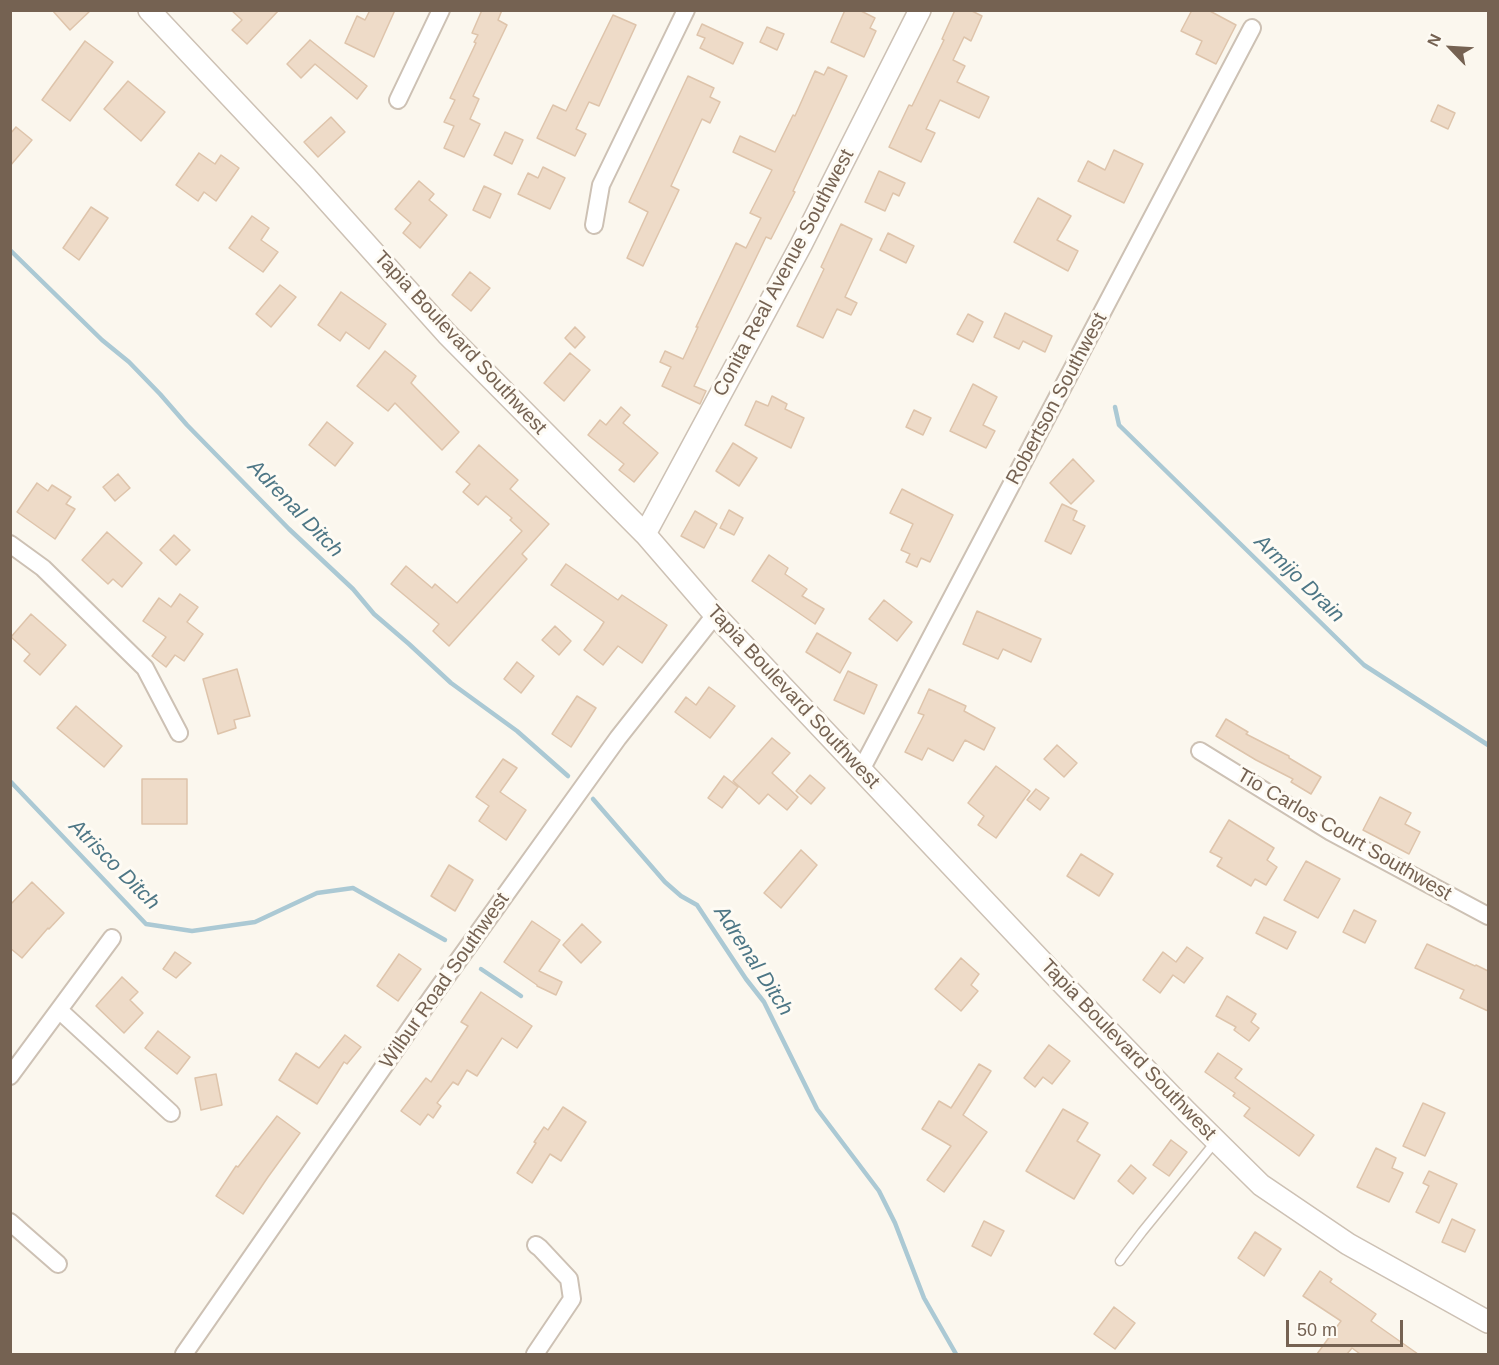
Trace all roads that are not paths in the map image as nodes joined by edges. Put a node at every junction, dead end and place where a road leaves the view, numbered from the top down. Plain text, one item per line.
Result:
1 (149, 10) edge
2 (441, 10) edge
3 (686, 10) edge
4 (920, 10) edge
5 (1252, 28) dead end
6 (398, 100) dead end
7 (594, 225) dead end
8 (645, 534) junction
9 (10, 544) edge
10 (716, 615) junction
11 (179, 733) dead end
12 (1200, 751) dead end
13 (861, 770) junction
14 (1488, 916) edge
15 (112, 938) dead end
16 (59, 1010) junction
17 (10, 1076) edge
18 (171, 1113) dead end
19 (1216, 1141) junction
20 (10, 1222) edge
21 (536, 1245) dead end
22 (1120, 1262) dead end
23 (58, 1264) dead end
24 (1488, 1322) edge
25 (184, 1354) edge
26 (535, 1354) edge

1 - 8 street, Tapia Boulevard Southwest
2 - 6 street
3 - 7 street
4 - 8 street, Conita Real Avenue Southwest
5 - 13 street, Robertson Southwest
8 - 10 street, Tapia Boulevard Southwest
9 - 11 street
10 - 13 street, Tapia Boulevard Southwest
10 - 25 street, Wilbur Road Southwest
12 - 14 street, Tio Carlos Court Southwest
13 - 19 street, Tapia Boulevard Southwest
15 - 16 street
16 - 17 street
16 - 18 street
19 - 22 lane
19 - 24 street, Tapia Boulevard Southwest
20 - 23 street
21 - 26 street

